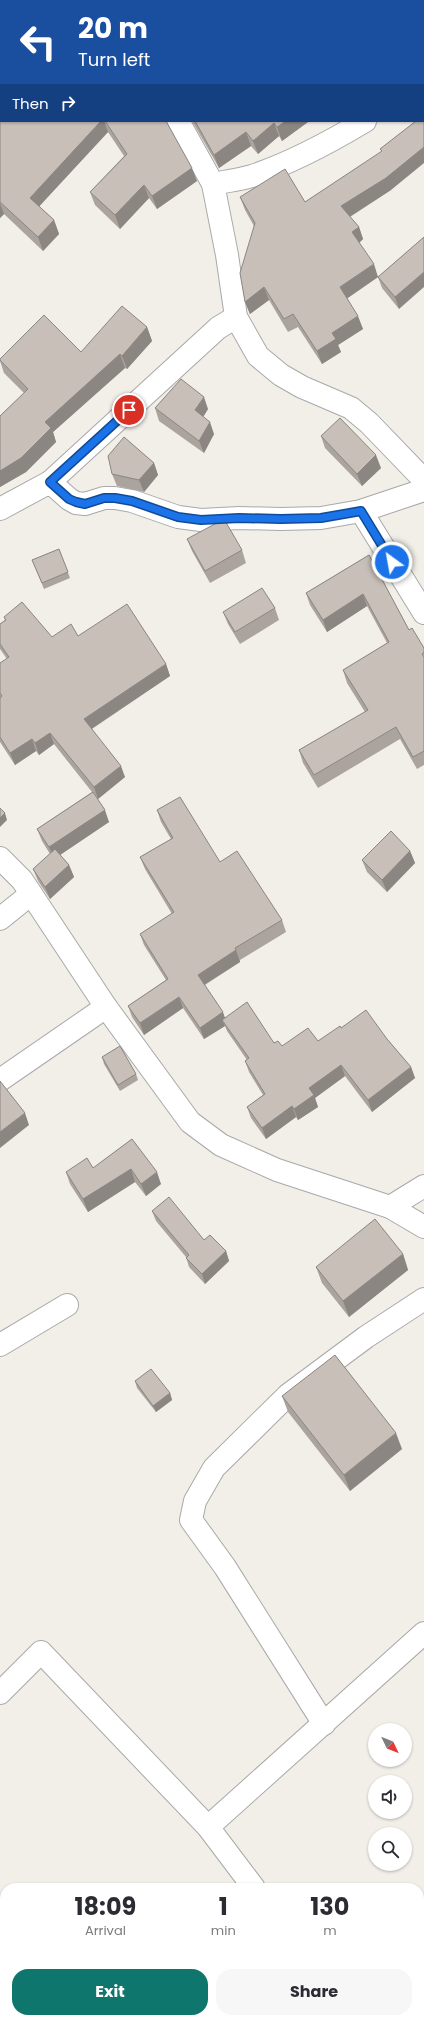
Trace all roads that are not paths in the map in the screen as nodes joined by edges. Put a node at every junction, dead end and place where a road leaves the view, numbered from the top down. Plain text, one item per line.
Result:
1 (179, 122) edge
2 (363, 122) edge
3 (213, 184) junction
4 (236, 317) junction
5 (424, 480) edge
6 (50, 482) junction
7 (424, 490) edge
8 (0, 509) edge
9 (361, 511) junction
10 (424, 613) edge
11 (0, 858) edge
12 (31, 894) junction
13 (0, 919) edge
14 (106, 1007) junction
15 (0, 1080) edge
16 (424, 1186) edge
17 (390, 1207) junction
18 (424, 1228) edge
19 (424, 1298) edge
20 (67, 1305) dead end
21 (0, 1346) edge
22 (424, 1633) edge
23 (0, 1693) edge
24 (324, 1724) junction
25 (208, 1827) junction
26 (250, 1883) edge

1 - 3 street
2 - 3 street
3 - 4 street
4 - 5 street
4 - 6 street
6 - 8 street
6 - 9 street
7 - 9 street
9 - 10 street
11 - 12 street
12 - 13 street
12 - 14 street
14 - 15 street
14 - 17 street
16 - 17 street
17 - 18 street
19 - 24 street
20 - 21 street
22 - 24 street
23 - 25 street
24 - 25 street
25 - 26 street

